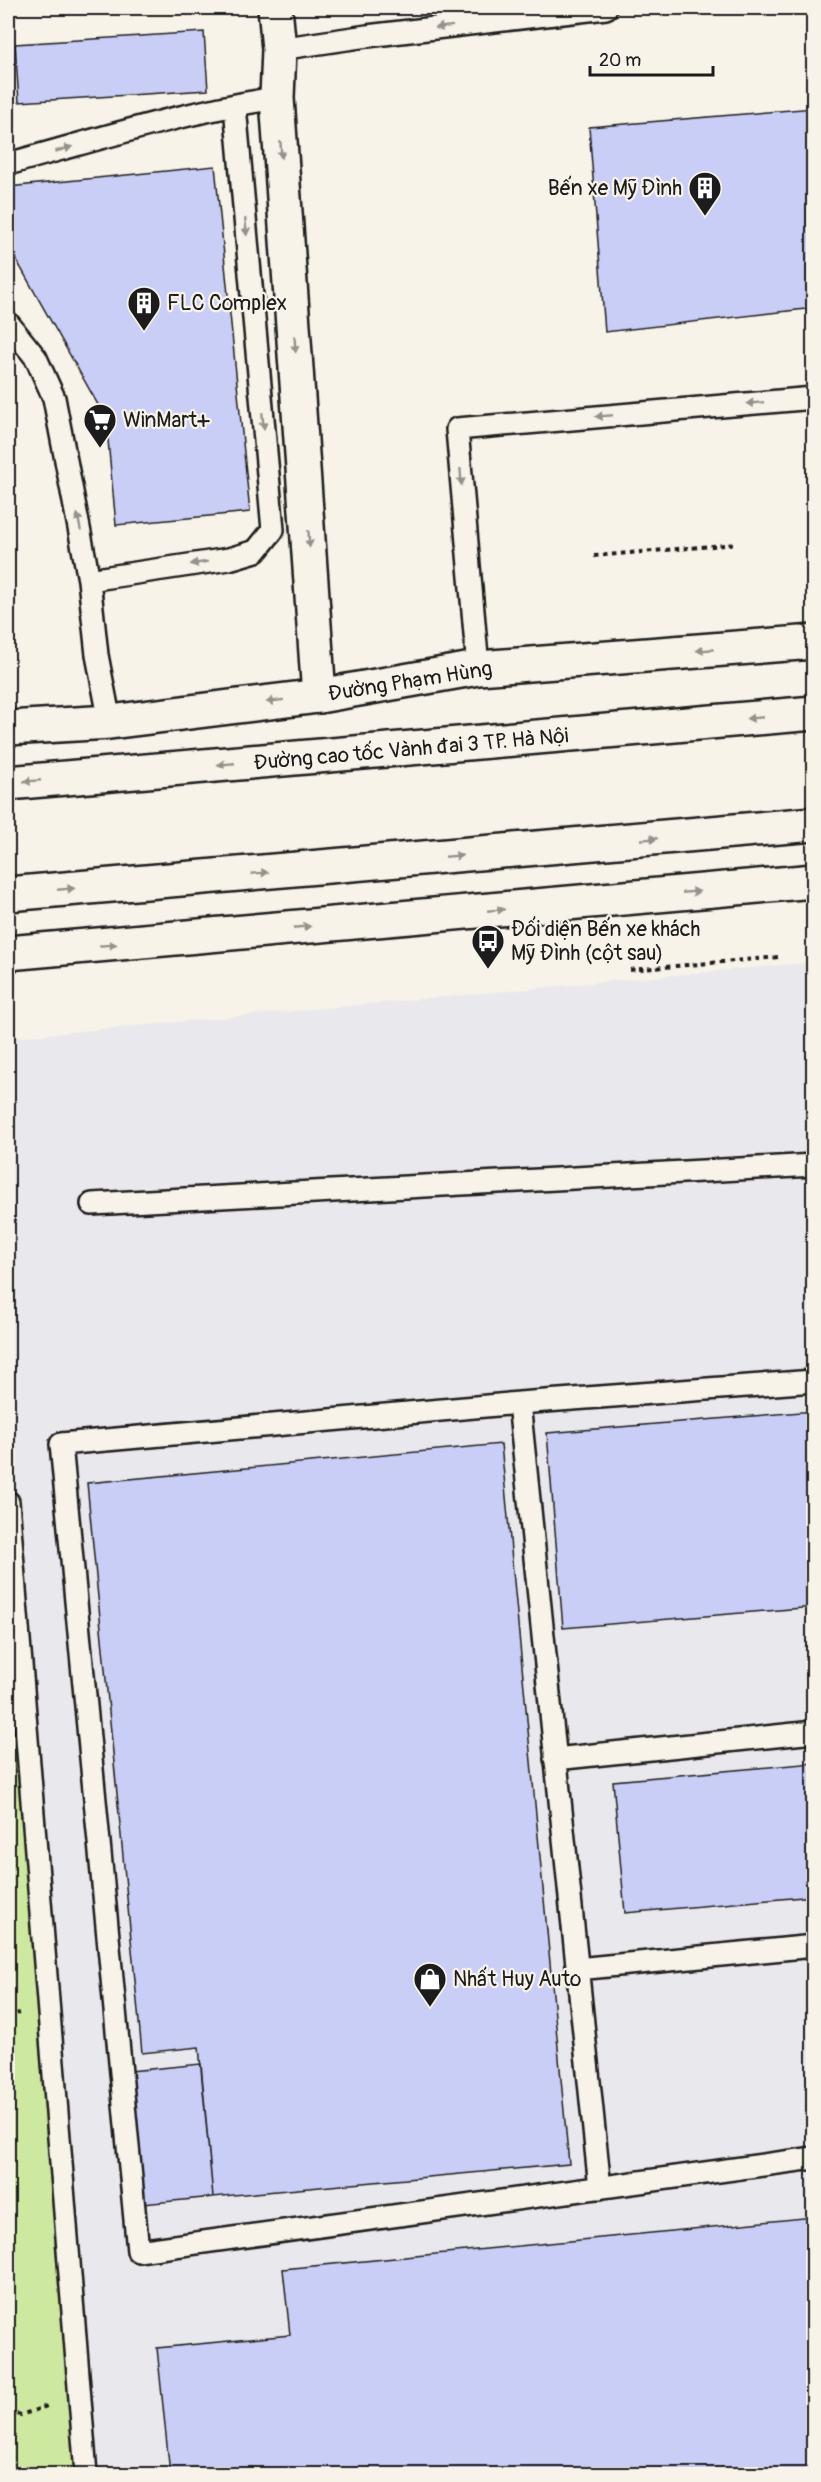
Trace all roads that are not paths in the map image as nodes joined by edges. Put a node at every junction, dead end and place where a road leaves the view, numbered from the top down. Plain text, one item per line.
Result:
1 (275, 8) edge
2 (606, 8) edge
3 (279, 50) junction
4 (278, 98) junction
5 (235, 106) junction
6 (8, 164) edge
7 (8, 323) edge
8 (813, 398) edge
9 (89, 580) junction
10 (813, 642) edge
11 (478, 668) junction
12 (320, 696) junction
13 (813, 713) edge
14 (110, 722) junction
15 (8, 728) edge
16 (8, 783) edge
17 (813, 824) edge
18 (813, 881) edge
19 (8, 894) edge
20 (8, 953) edge
21 (813, 1165) edge
22 (92, 1204) dead end
23 (813, 1381) edge
24 (519, 1403) junction
25 (8, 1502) edge
26 (813, 1732) edge
27 (555, 1759) junction
28 (813, 1946) edge
29 (577, 1969) junction
30 (813, 2158) edge
31 (600, 2188) junction
32 (86, 2475) edge

1 - 3 main road
2 -> 3 lane
3 - 4 main road
4 - 5 lane
4 -> 12 main road
6 -> 5 lane
5 -> 9 lane
9 -> 7 lane
8 -> 11 lane
9 - 14 lane
10 -> 11 main road, Đường Phạm Hùng
11 - 12 main road, Đường Phạm Hùng
12 -> 14 main road, Đường Phạm Hùng
13 -> 16 main road, Đường cao tốc Vành đai 3 TP. Hà Nội, bridge
14 - 15 main road, Đường Phạm Hùng
19 -> 17 main road, bridge
20 -> 18 main road
21 - 22 lane
23 - 24 lane
24 - 27 lane
24 - 31 lane
25 - 32 lane
26 - 27 lane
27 - 29 lane
28 - 29 lane
29 - 31 lane
30 - 31 lane

